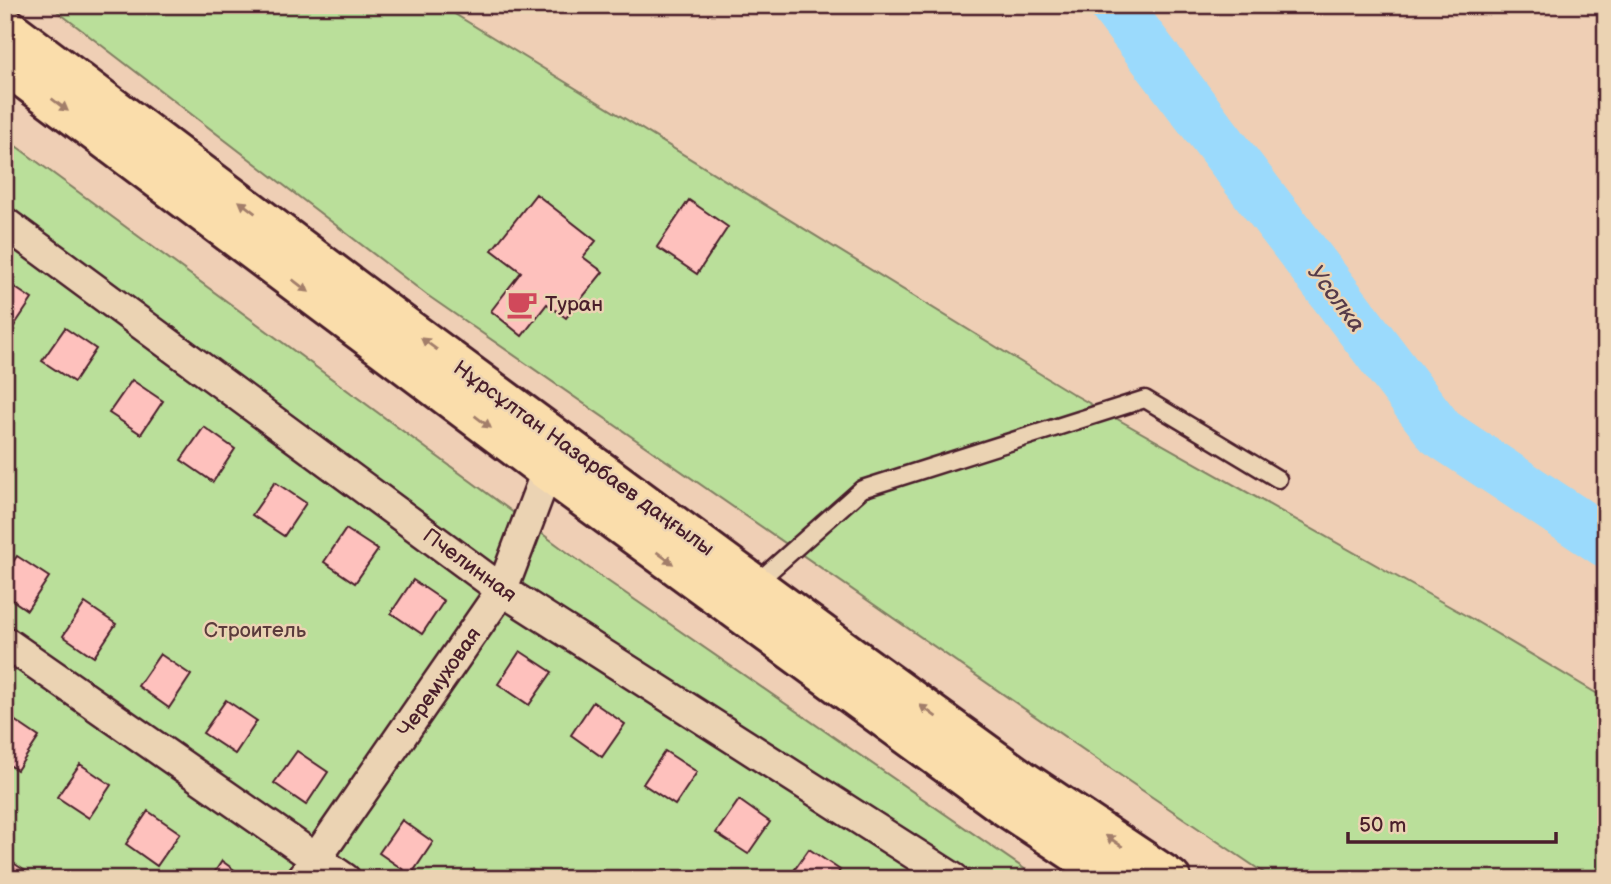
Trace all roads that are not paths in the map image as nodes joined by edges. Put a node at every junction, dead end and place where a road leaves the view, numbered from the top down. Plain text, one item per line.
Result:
1 (5, 26) edge
2 (5, 64) edge
3 (5, 223) edge
4 (547, 471) junction
5 (1278, 479) dead end
6 (755, 584) junction
7 (502, 590) junction
8 (5, 642) edge
9 (309, 869) edge
10 (345, 879) edge
11 (954, 879) edge
12 (1115, 879) edge
13 (1171, 879) edge

6 -> 1 main road, Нұрсұлтан Назарбаев даңғылы
2 -> 4 main road, Нұрсұлтан Назарбаев даңғылы
3 - 7 street, Пчелинная
4 - 7 street, Черемуховая
4 -> 12 main road, Нұрсұлтан Назарбаев даңғылы
5 - 6 lane
13 -> 6 main road, Нұрсұлтан Назарбаев даңғылы
7 - 9 street, Черемуховая
7 - 11 street, Пчелинная
8 - 9 street
9 - 10 street

